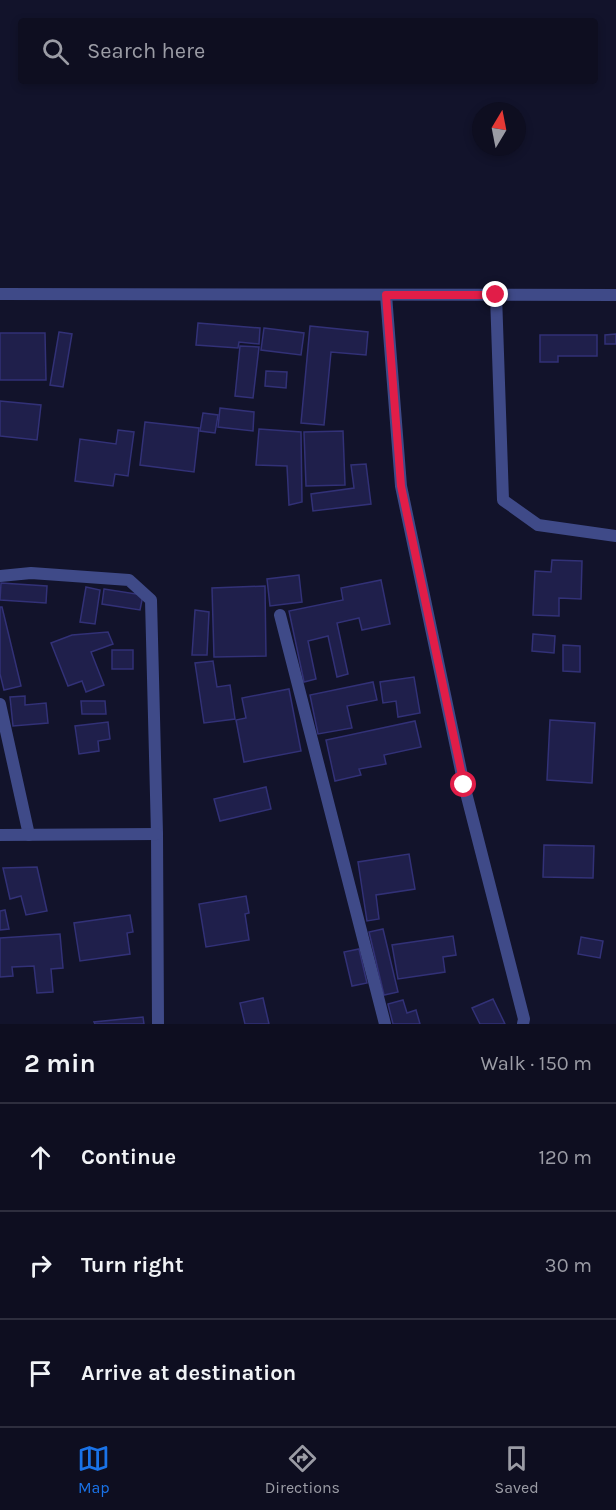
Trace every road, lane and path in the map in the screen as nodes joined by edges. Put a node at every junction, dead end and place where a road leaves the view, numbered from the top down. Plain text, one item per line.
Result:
1 (0, 294) edge
2 (386, 295) junction
3 (496, 295) junction
4 (616, 295) edge
5 (616, 536) edge
6 (0, 576) edge
7 (280, 615) dead end
8 (0, 704) edge
9 (157, 834) junction
10 (0, 835) edge
11 (29, 835) junction
12 (158, 1024) edge
13 (385, 1024) edge
14 (523, 1024) edge

1 - 2 street
2 - 3 street
2 - 14 street
3 - 4 street
3 - 5 street
6 - 9 street
7 - 13 street
8 - 11 street
9 - 11 street
9 - 12 street
10 - 11 street

